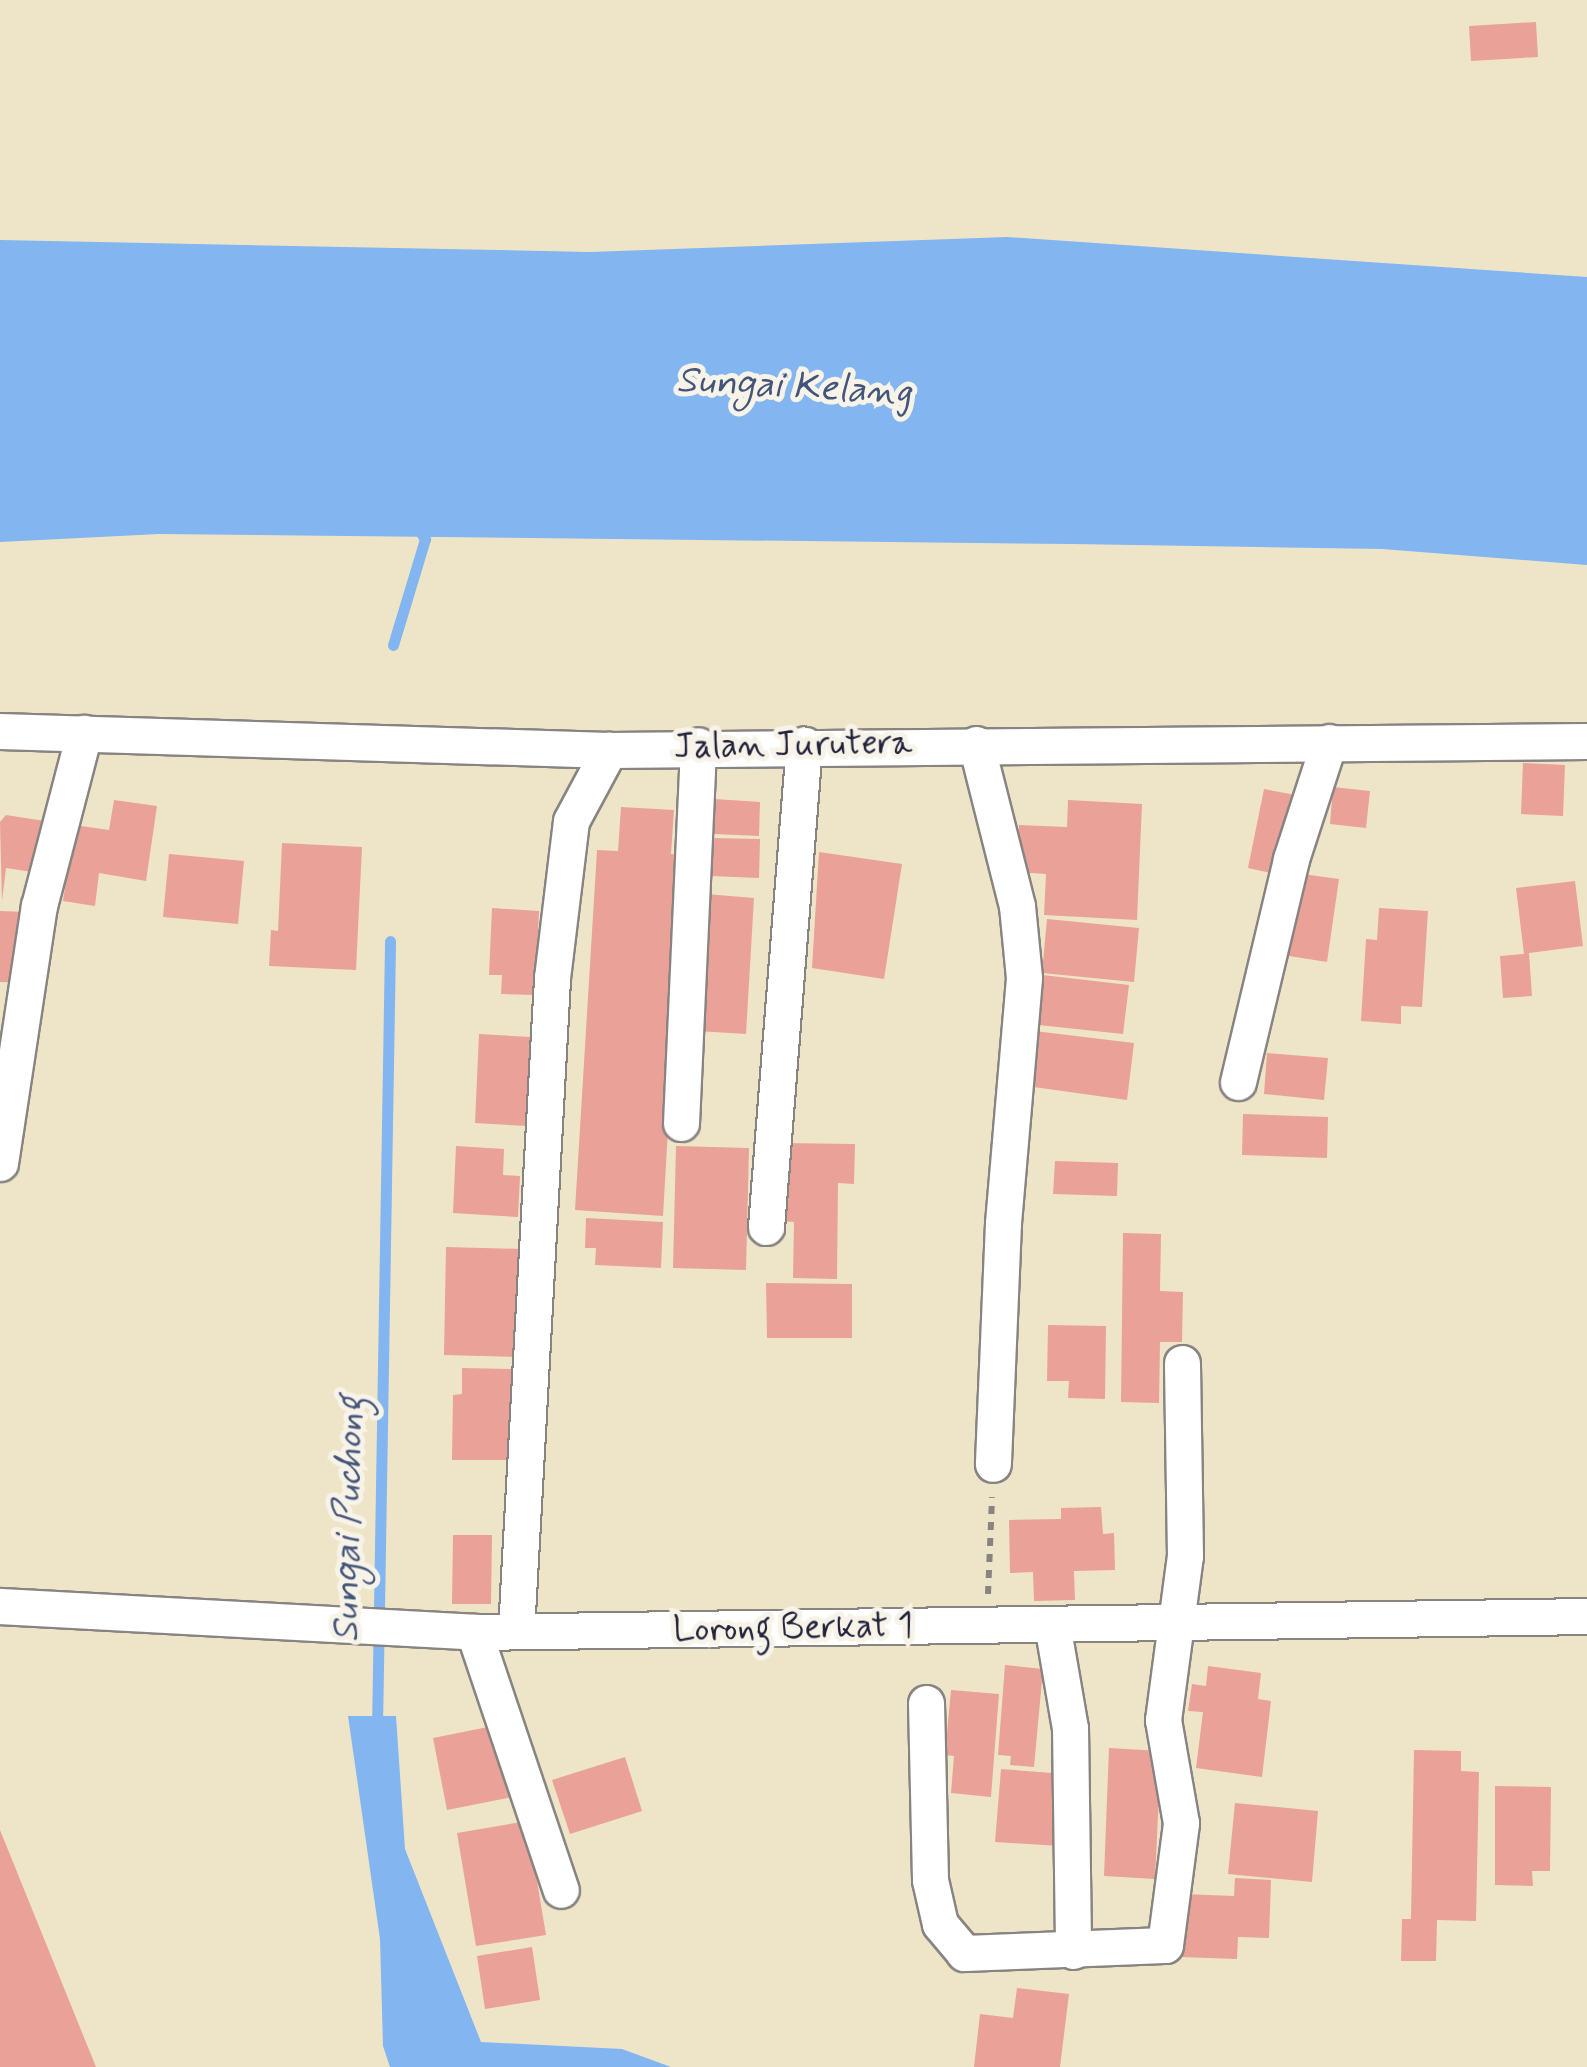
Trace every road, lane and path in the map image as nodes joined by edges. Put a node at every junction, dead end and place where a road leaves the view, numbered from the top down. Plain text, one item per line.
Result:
1 (0, 731) edge
2 (84, 733) junction
3 (1329, 742) junction
4 (1587, 742) edge
5 (698, 744) junction
6 (804, 744) junction
7 (976, 744) junction
8 (609, 750) junction
9 (1238, 1082) dead end
10 (681, 1122) dead end
11 (0, 1163) edge
12 (766, 1226) dead end
13 (1182, 1363) dead end
14 (993, 1464) joint
15 (0, 1606) edge
16 (1587, 1616) edge
17 (1175, 1623) junction
18 (1052, 1624) junction
19 (987, 1625) junction
20 (516, 1631) junction
21 (474, 1632) junction
22 (926, 1703) dead end
23 (561, 1890) dead end
24 (1074, 1951) junction

1 - 2 street, Jalan Jurutera
2 - 8 street, Jalan Jurutera
2 - 11 street
3 - 4 street, Jalan Jurutera
3 - 7 street, Jalan Jurutera
3 - 9 street
5 - 6 street, Jalan Jurutera
5 - 8 street, Jalan Jurutera
5 - 10 street
6 - 7 street, Jalan Jurutera
6 - 12 street
7 - 14 street
8 - 20 street
13 - 17 street
14 - 19 path
15 - 21 street, Lorong Berkat 1
16 - 17 street, Lorong Berkat 1
17 - 18 street, Lorong Berkat 1
17 - 24 street
18 - 19 street, Lorong Berkat 1
18 - 24 street
19 - 20 street, Lorong Berkat 1
20 - 21 street, Lorong Berkat 1
21 - 23 street
22 - 24 street

